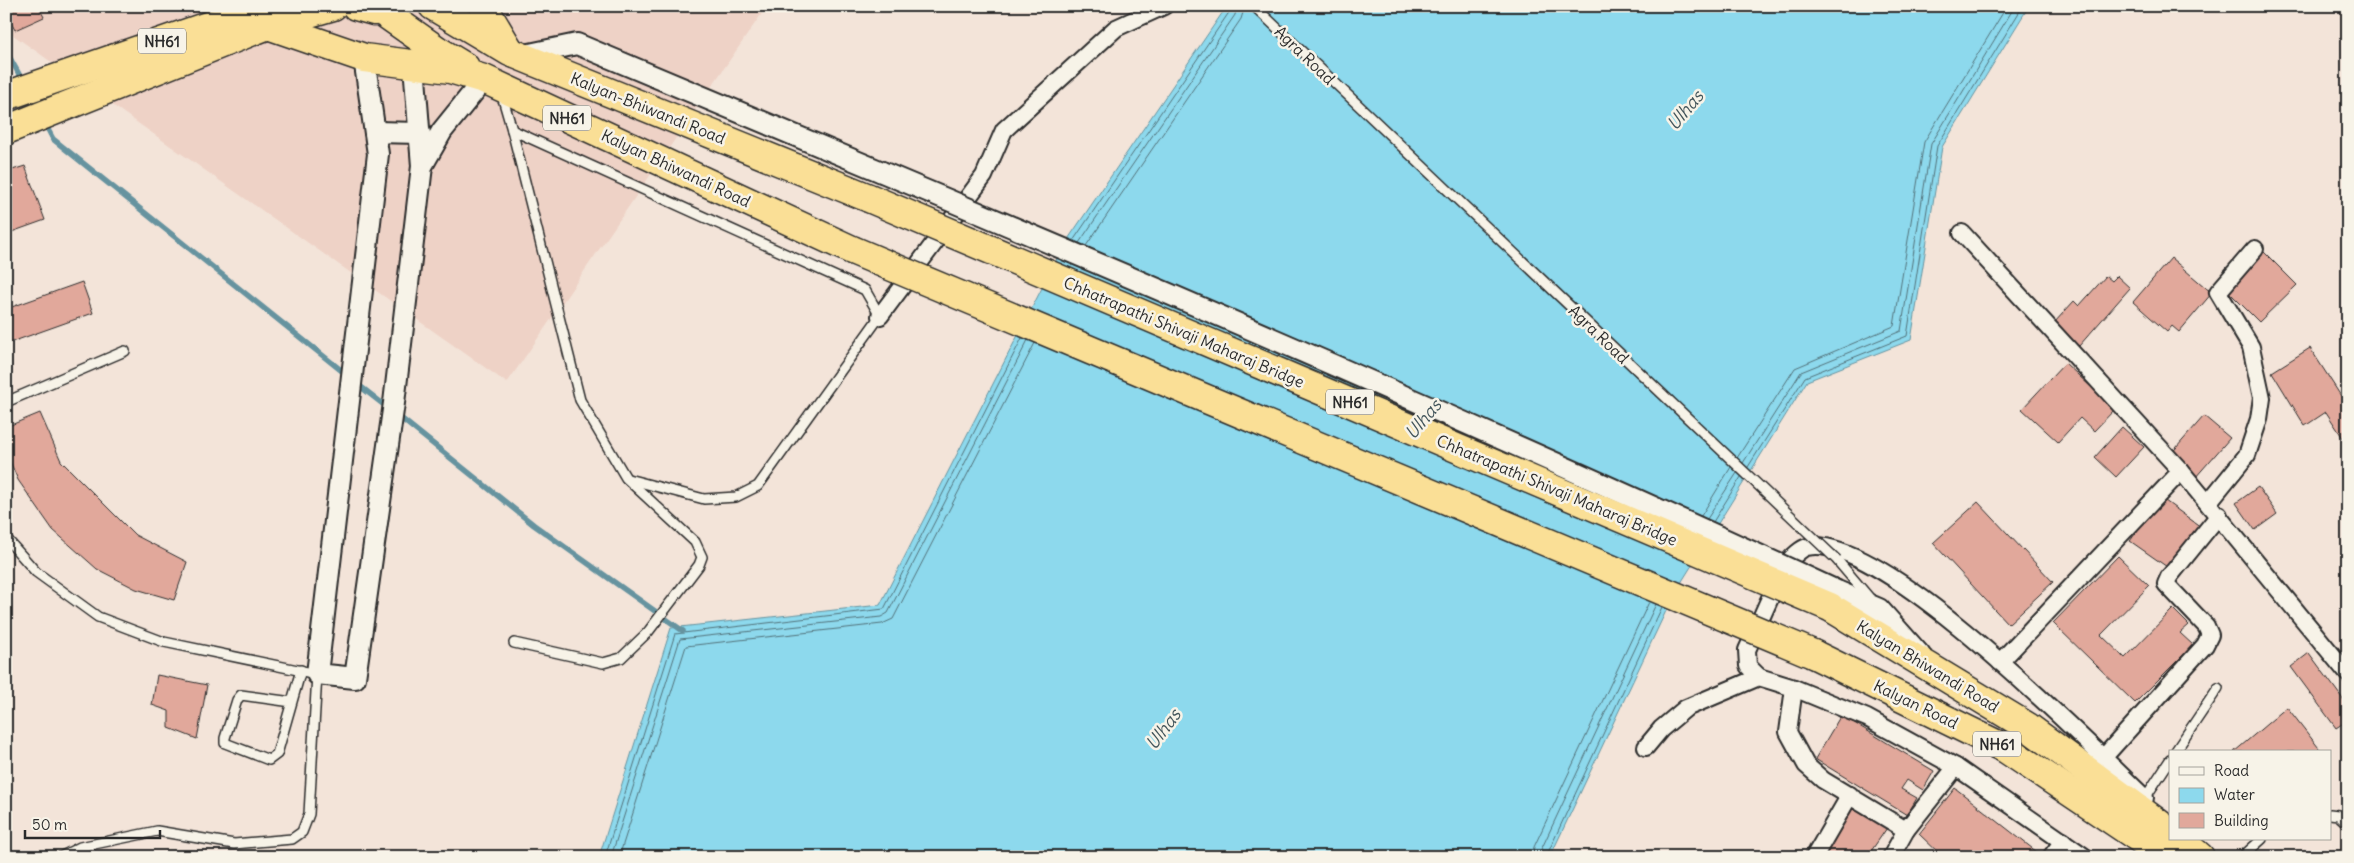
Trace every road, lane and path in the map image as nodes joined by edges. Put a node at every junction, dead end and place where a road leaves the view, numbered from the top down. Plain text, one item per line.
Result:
1 (332, 6) edge
2 (433, 6) edge
3 (483, 6) edge
4 (1164, 6) edge
5 (1254, 6) edge
6 (376, 7) edge
7 (266, 16) edge
8 (515, 54) junction
9 (364, 58) junction
10 (414, 65) junction
11 (491, 83) junction
12 (7, 96) edge
13 (16, 126) edge
14 (512, 130) junction
15 (375, 132) junction
16 (420, 133) junction
17 (422, 166) junction
18 (870, 198) joint
19 (1962, 233) dead end
20 (2255, 249) dead end
21 (880, 316) junction
22 (125, 351) dead end
23 (6, 402) edge
24 (2181, 471) junction
25 (626, 478) junction
26 (2213, 509) junction
27 (6, 538) edge
28 (1834, 599) junction
29 (1879, 609) junction
30 (514, 643) dead end
31 (1813, 654) joint
32 (2000, 662) junction
33 (1935, 671) junction
34 (309, 672) junction
35 (2348, 674) edge
36 (1759, 677) junction
37 (1794, 688) junction
38 (2218, 688) dead end
39 (292, 702) junction
40 (1646, 747) dead end
41 (2176, 750) edge
42 (2103, 758) junction
43 (2169, 761) edge
44 (1956, 768) junction
45 (1850, 795) junction
46 (2135, 811) junction
47 (2332, 814) edge
48 (2348, 824) edge
49 (1906, 830) junction
50 (2261, 840) edge
51 (2063, 842) junction
52 (2168, 848) edge
53 (60, 857) edge
54 (1814, 857) edge
55 (1891, 857) edge
56 (2051, 857) edge
57 (2085, 857) edge
58 (2200, 857) edge
59 (2242, 857) edge

1 - 7 highway, NH61
2 - 8 highway, Kalyan-Bhiwandi Road / NH61
3 - 8 highway
4 - 21 street
5 - 29 lane, Agra Road, bridge
6 - 11 highway
7 - 9 highway, Kalyan Bhiwandi Road / NH61
7 - 12 highway, NH61
7 - 13 highway, NH61
8 - 18 highway, Kalyan-Bhiwandi Road / NH61
8 - 28 street, bridge
9 - 10 highway, Kalyan Bhiwandi Road / NH61
9 - 15 street
10 - 11 highway, Kalyan Bhiwandi Road / NH61
10 - 16 street
11 - 14 lane
11 - 17 street
11 - 31 highway, Kalyan Bhiwandi Road / NH61, bridge
14 - 21 lane
14 - 25 lane
15 - 16 street
15 - 34 street
16 - 17 street
17 - 34 street
18 - 28 highway, Chhatrapathi Shivaji Maharaj Bridge / NH61, bridge
19 - 24 street
20 - 26 street
21 - 25 lane
22 - 23 lane
24 - 26 street
24 - 32 street
25 - 30 lane
26 - 35 street
26 - 42 street
27 - 34 lane
28 - 29 street
28 - 33 highway, Kalyan Bhiwandi Road / NH61
29 - 33 street, Agra Road
31 - 46 highway, Kalyan Road / NH61
32 - 36 street
32 - 42 street
33 - 46 highway, Kalyan Bhiwandi Road / NH61
34 - 39 lane
34 - 53 lane
36 - 37 street
36 - 40 street
37 - 44 street
37 - 45 street
38 - 41 lane
39 - 39 lane
42 - 46 street
43 - 46 lane
44 - 49 street
44 - 51 street
45 - 49 street
45 - 54 street
46 - 52 highway, Kalyan Bhiwandi Road / NH61
47 - 48 lane
49 - 55 street
50 - 59 lane
51 - 56 street
51 - 57 street
52 - 58 highway, Kalyan Bhiwandi Road / NH61

